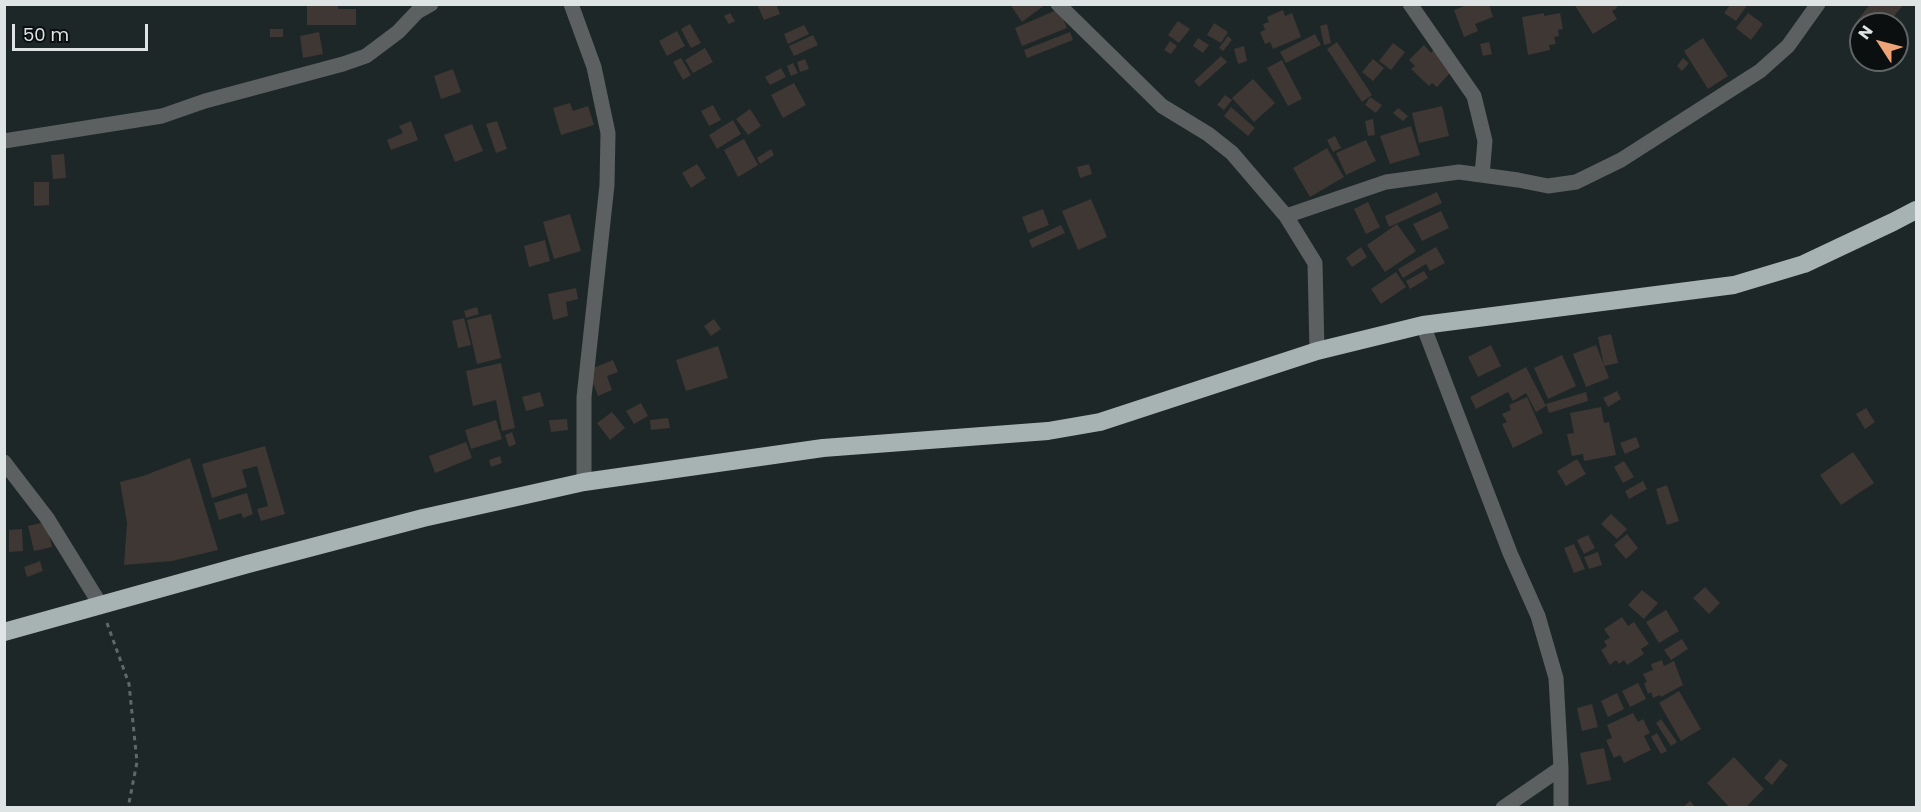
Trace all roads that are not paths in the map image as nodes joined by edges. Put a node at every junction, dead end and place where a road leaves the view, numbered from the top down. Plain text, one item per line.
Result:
1 (431, 4) edge
2 (570, 4) edge
3 (1410, 4) edge
4 (1818, 4) edge
5 (1060, 5) edge
6 (4, 141) edge
7 (1482, 175) junction
8 (1917, 210) edge
9 (1286, 216) junction
10 (1423, 325) junction
11 (1317, 351) junction
12 (4, 462) edge
13 (584, 482) junction
14 (100, 604) junction
15 (4, 632) edge
16 (1561, 768) junction
17 (1503, 807) edge
18 (1561, 807) edge

1 - 6 street
2 - 13 street
3 - 7 street
4 - 7 street
5 - 9 street
7 - 9 street
8 - 10 highway
9 - 11 street
10 - 11 highway
10 - 16 street
11 - 13 highway
12 - 14 street
13 - 14 highway
14 - 15 highway
16 - 17 street
16 - 18 street

